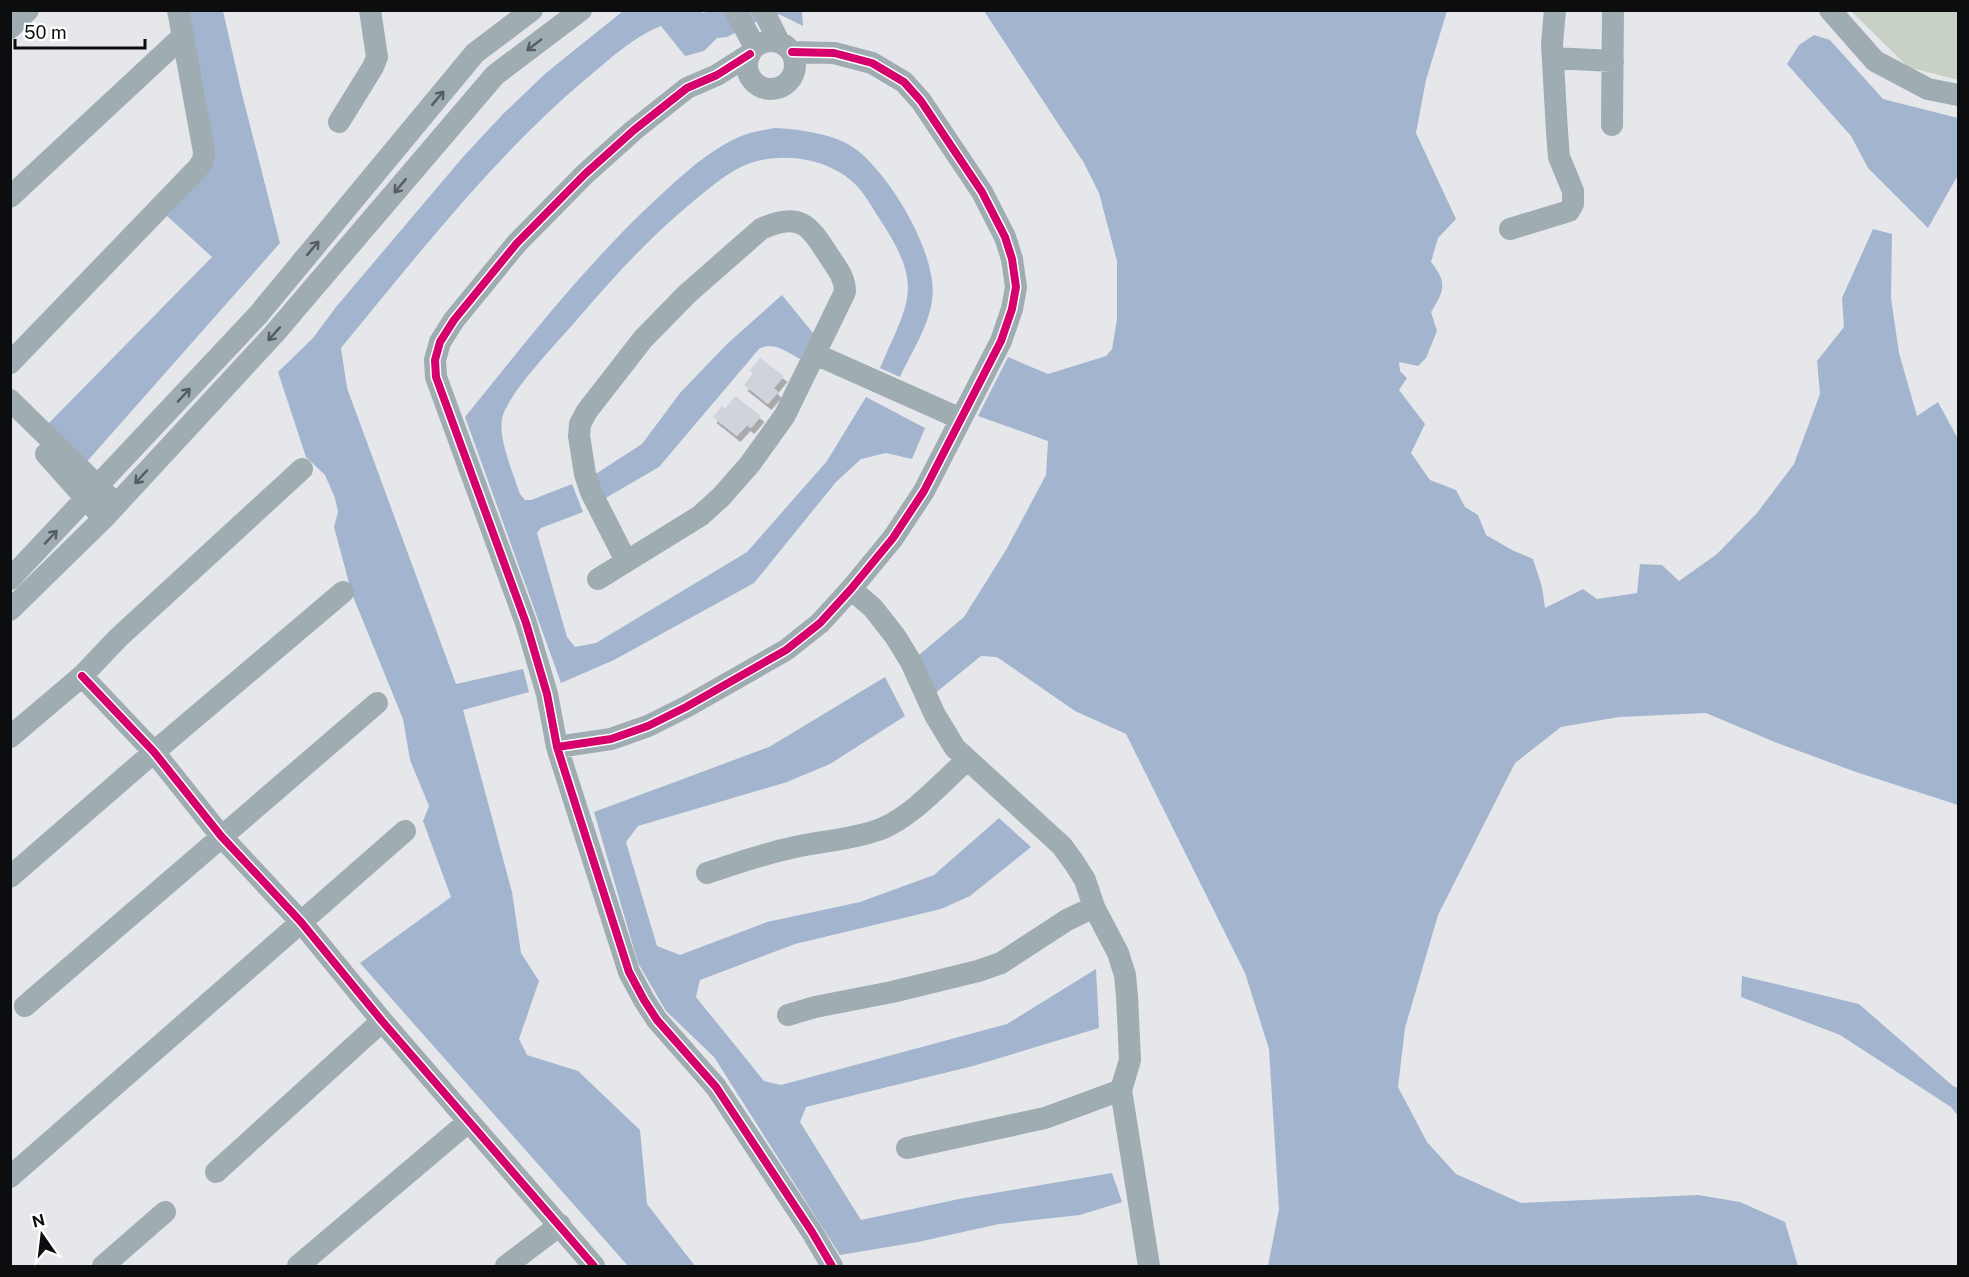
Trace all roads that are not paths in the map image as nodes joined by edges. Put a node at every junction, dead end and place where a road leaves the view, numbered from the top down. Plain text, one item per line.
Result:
1 (28, 10) edge
2 (178, 10) edge
3 (370, 10) edge
4 (532, 10) edge
5 (581, 10) edge
6 (735, 10) edge
7 (1555, 10) edge
8 (1613, 10) edge
9 (1830, 10) edge
10 (766, 15) edge
11 (10, 28) edge
12 (183, 36) junction
13 (750, 44) junction
14 (785, 47) junction
15 (815, 53) junction
16 (1553, 58) junction
17 (1613, 61) junction
18 (717, 75) junction
19 (792, 77) junction
20 (756, 84) junction
21 (1959, 95) edge
22 (339, 122) dead end
23 (1612, 125) dead end
24 (10, 197) edge
25 (1510, 229) dead end
26 (815, 354) junction
27 (10, 363) edge
28 (10, 400) edge
29 (961, 418) junction
30 (10, 419) edge
31 (302, 469) dead end
32 (93, 493) junction
33 (109, 512) junction
34 (626, 561) junction
35 (10, 579) edge
36 (598, 579) dead end
37 (851, 589) junction
38 (343, 592) dead end
39 (13, 603) edge
40 (82, 676) junction
41 (377, 703) dead end
42 (10, 737) edge
43 (557, 747) junction
44 (154, 752) junction
45 (967, 760) junction
46 (405, 831) dead end
47 (221, 836) junction
48 (707, 873) dead end
49 (10, 878) edge
50 (1094, 907) junction
51 (301, 922) junction
52 (25, 1006) dead end
53 (788, 1015) dead end
54 (382, 1021) junction
55 (1121, 1090) junction
56 (468, 1122) junction
57 (907, 1148) dead end
58 (216, 1172) dead end
59 (10, 1177) edge
60 (165, 1212) dead end
61 (560, 1225) junction
62 (103, 1266) edge
63 (298, 1266) edge
64 (506, 1266) edge
65 (594, 1266) edge
66 (832, 1266) edge
67 (1149, 1266) edge

1 - 11 street
2 - 12 street
3 - 22 street
32 -> 4 street
5 -> 33 street
6 - 13 street
7 - 16 street
8 - 17 street
9 - 21 street
10 - 14 street
12 - 24 street
12 - 27 street
13 - 14 street
13 - 18 street
13 - 20 street
14 - 15 street
14 - 19 street
15 - 19 street
15 - 29 street
16 - 17 street
16 - 25 street
17 - 23 street
18 - 20 street
18 - 43 street
19 - 20 street
26 - 29 street
26 - 34 street
26 - 34 street
28 - 32 street
29 - 37 street
30 - 32 street
31 - 40 street
32 - 33 street
35 -> 32 street
33 - 39 street
34 - 36 street
37 - 43 street
37 - 45 street
38 - 44 street
40 - 42 street
40 - 44 street
41 - 47 street
43 - 66 street
44 - 47 street
44 - 49 street
45 - 48 street
45 - 50 street
46 - 51 street
47 - 51 street
47 - 52 street
50 - 53 street
50 - 55 street
51 - 54 street
51 - 59 street
54 - 56 street
54 - 58 street
55 - 57 street
55 - 67 street
56 - 61 street
56 - 63 street
60 - 62 street
61 - 64 street
61 - 65 street

